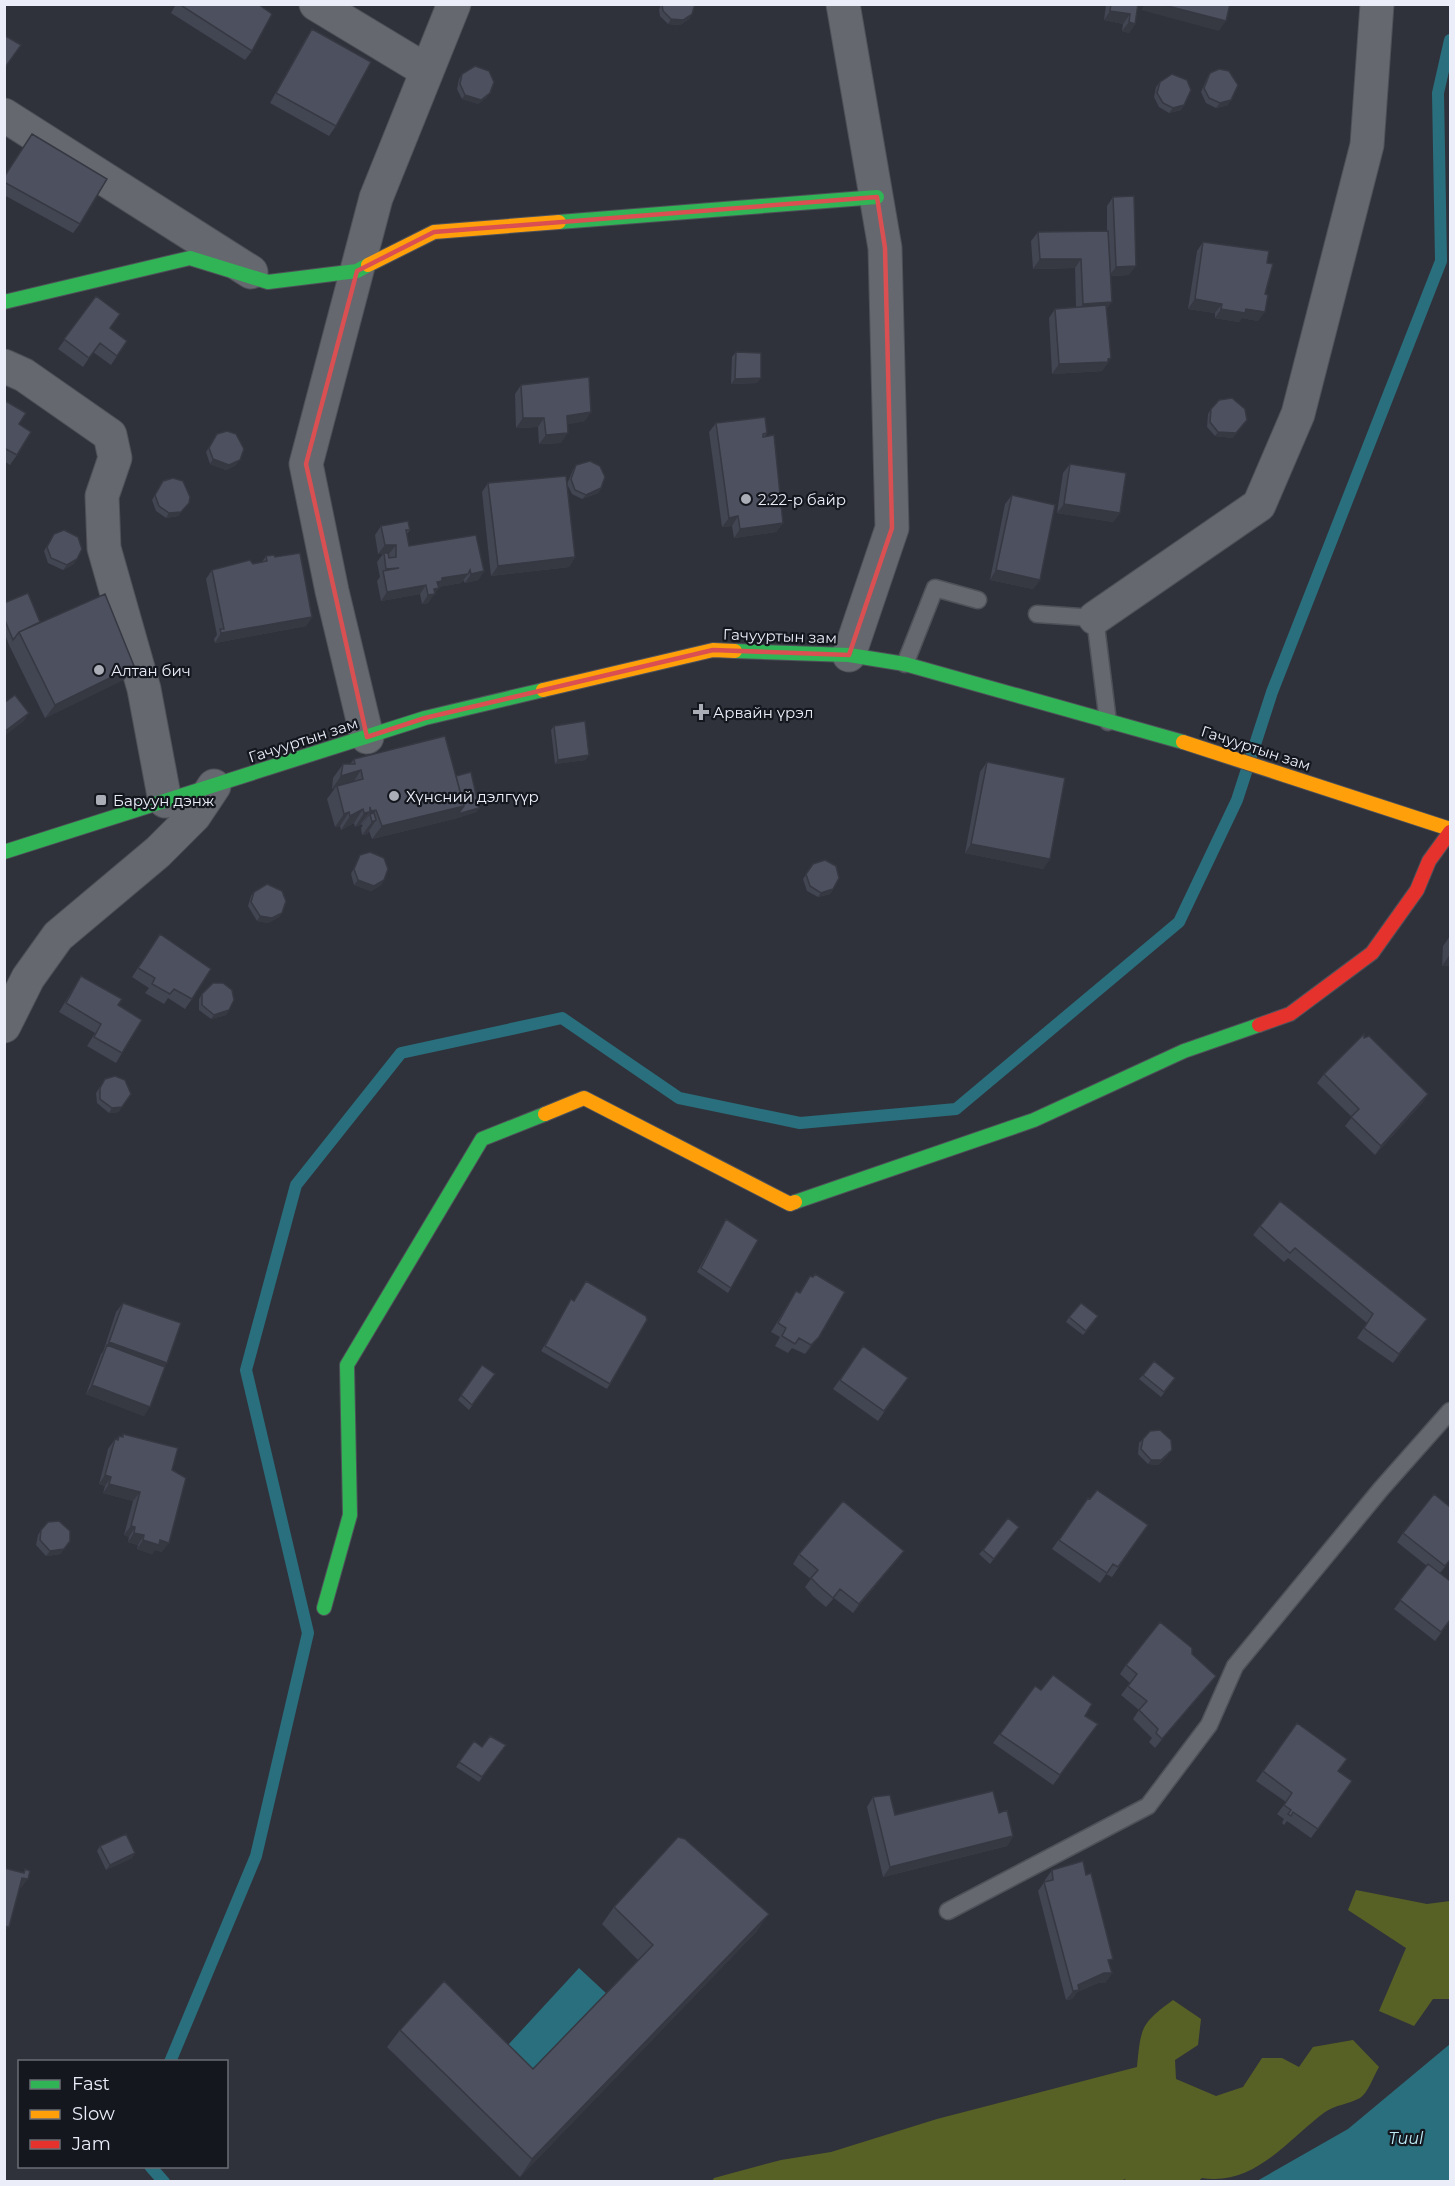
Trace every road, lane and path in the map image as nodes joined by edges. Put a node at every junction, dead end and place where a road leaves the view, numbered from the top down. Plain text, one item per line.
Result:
1 (316, 4) edge
2 (454, 4) edge
3 (843, 4) edge
4 (1377, 4) edge
5 (427, 71) junction
6 (4, 115) edge
7 (877, 197) junction
8 (357, 271) junction
9 (268, 282) junction
10 (4, 303) edge
11 (4, 366) edge
12 (978, 600) dead end
13 (1037, 614) dead end
14 (1095, 618) junction
15 (849, 655) junction
16 (905, 664) junction
17 (1107, 722) junction
18 (367, 737) junction
19 (214, 786) junction
20 (165, 801) junction
21 (1450, 830) edge
22 (4, 852) edge
23 (4, 1026) edge
24 (1450, 1411) edge
25 (324, 1608) dead end
26 (948, 1911) dead end

1 - 5 street
2 - 5 street
3 - 7 street
4 - 14 street
5 - 8 street
6 - 9 street
7 - 8 street
7 - 15 street
8 - 9 street
8 - 18 street
9 - 10 street
11 - 20 street
12 - 16 lane
13 - 14 lane
14 - 17 lane
15 - 16 street, Гачууртын зам
15 - 18 street, Гачууртын зам
16 - 17 street, Гачууртын зам
17 - 21 street, Гачууртын зам
18 - 19 street, Гачууртын зам
19 - 20 street, Гачууртын зам
19 - 23 street
20 - 22 street, Гачууртын зам
21 - 25 street
24 - 26 lane

